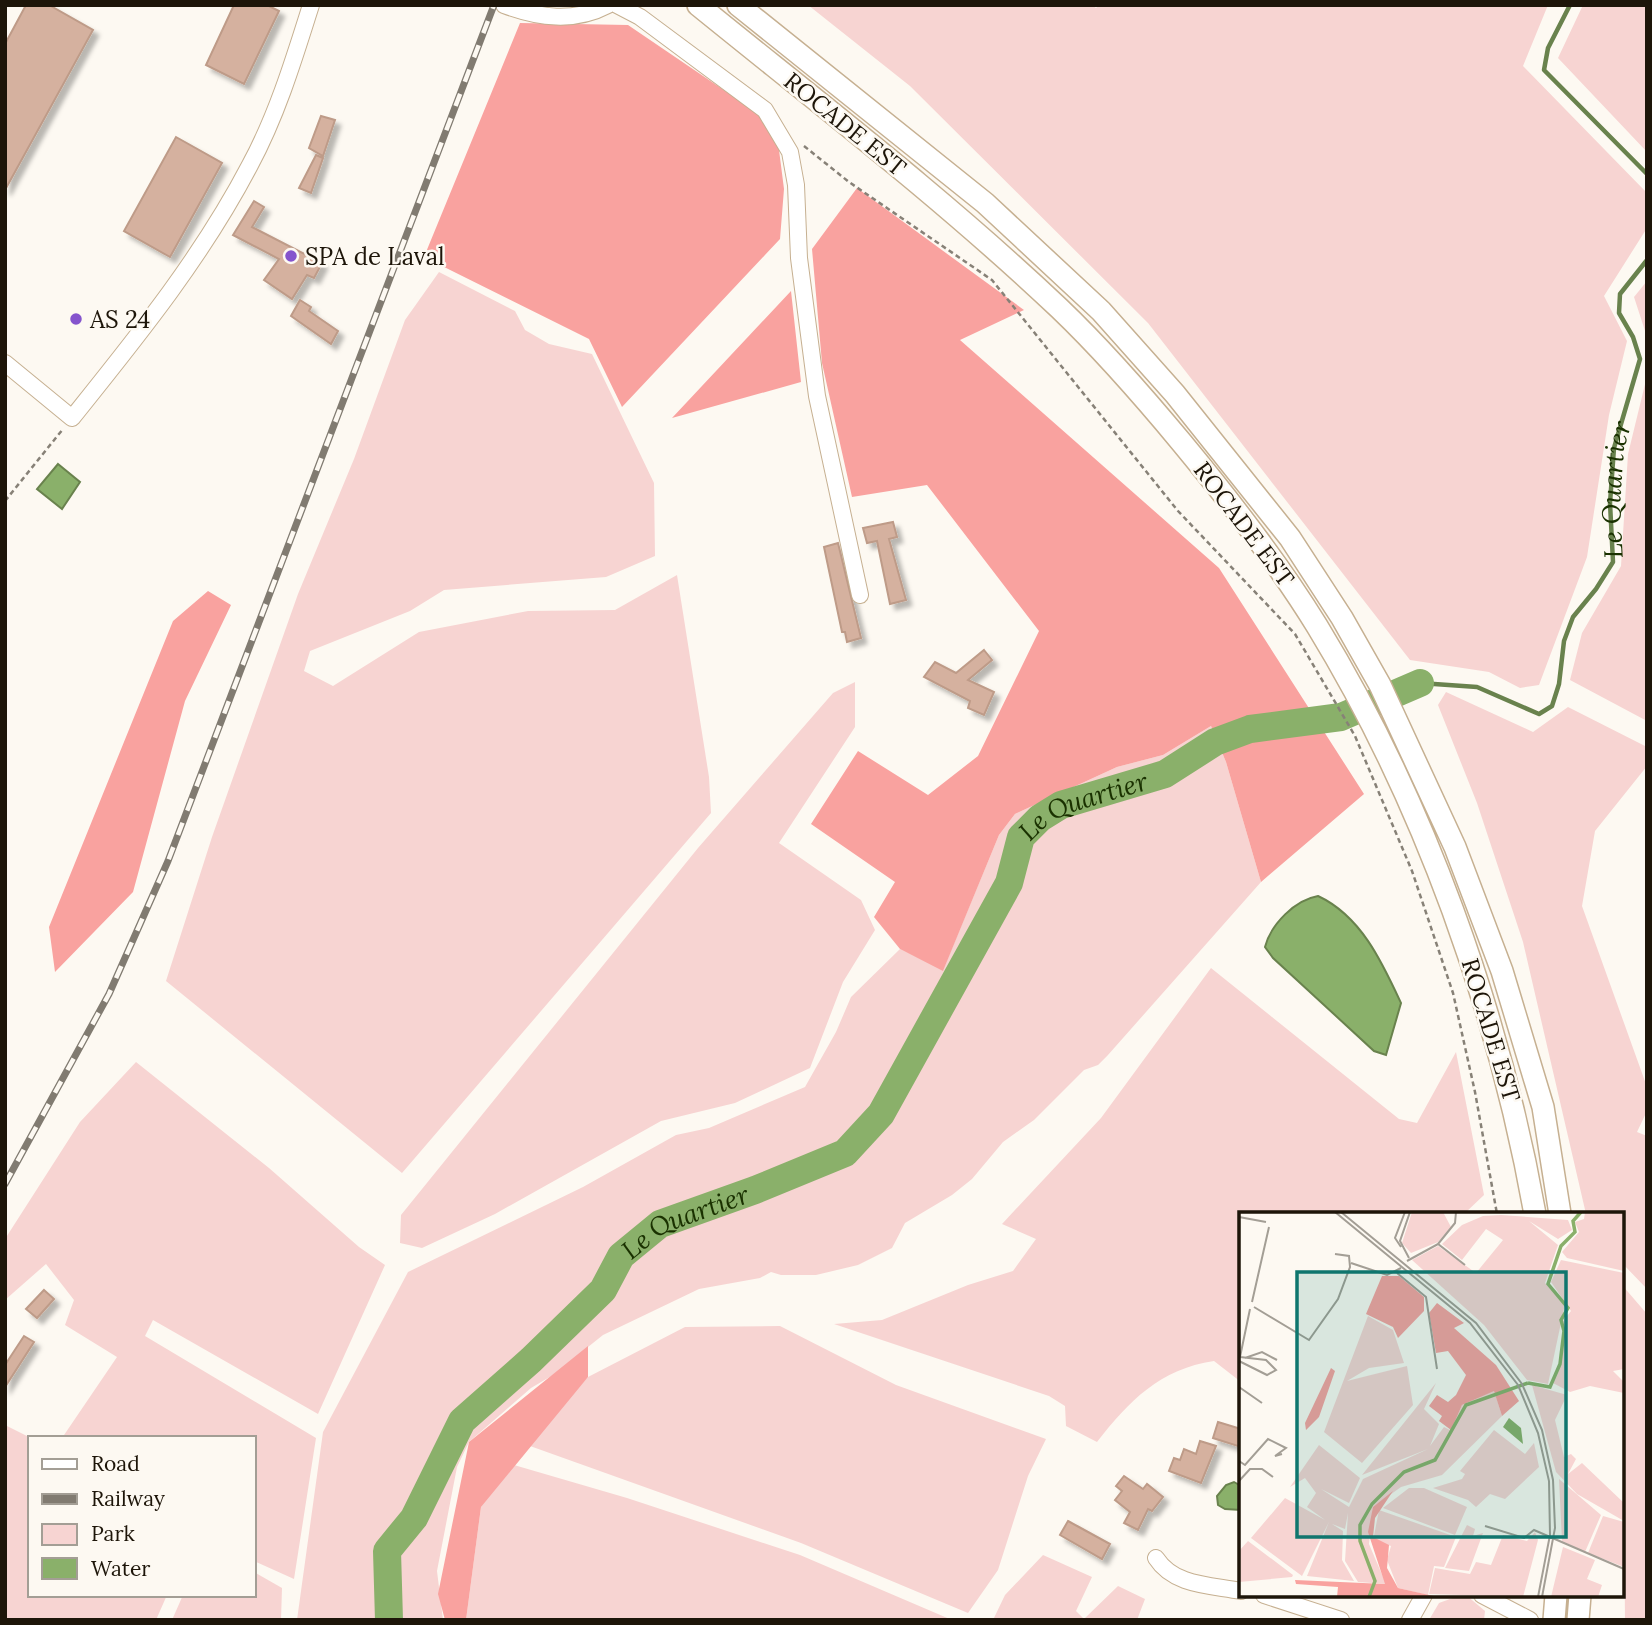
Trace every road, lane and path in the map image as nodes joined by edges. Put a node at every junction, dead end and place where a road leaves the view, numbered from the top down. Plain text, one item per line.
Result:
1 (311, 5) edge
2 (608, 5) edge
3 (617, 5) edge
4 (698, 5) edge
5 (738, 5) edge
6 (510, 7) edge
7 (796, 138) dead end
8 (5, 363) edge
9 (72, 418) junction
10 (5, 501) edge
11 (860, 595) dead end
12 (1362, 729) junction
13 (1497, 1212) edge
14 (1535, 1212) edge
15 (1560, 1212) edge
16 (1156, 1558) dead end
17 (1239, 1591) edge
18 (1270, 1597) edge
19 (1423, 1597) edge
20 (1486, 1597) edge
21 (1556, 1597) edge
22 (1580, 1597) edge
23 (1341, 1620) edge
24 (1410, 1620) edge
25 (1530, 1620) edge
26 (1554, 1620) edge
27 (1578, 1620) edge

1 - 9 street
2 - 6 street
3 - 11 street
4 - 12 main road, ROCADE EST
5 - 15 main road, ROCADE EST
7 - 12 path
8 - 9 street
9 - 10 path
12 - 13 path
12 - 14 main road, ROCADE EST
16 - 17 street
18 - 23 street
19 - 24 street
20 - 25 street
21 - 26 main road
22 - 27 main road

